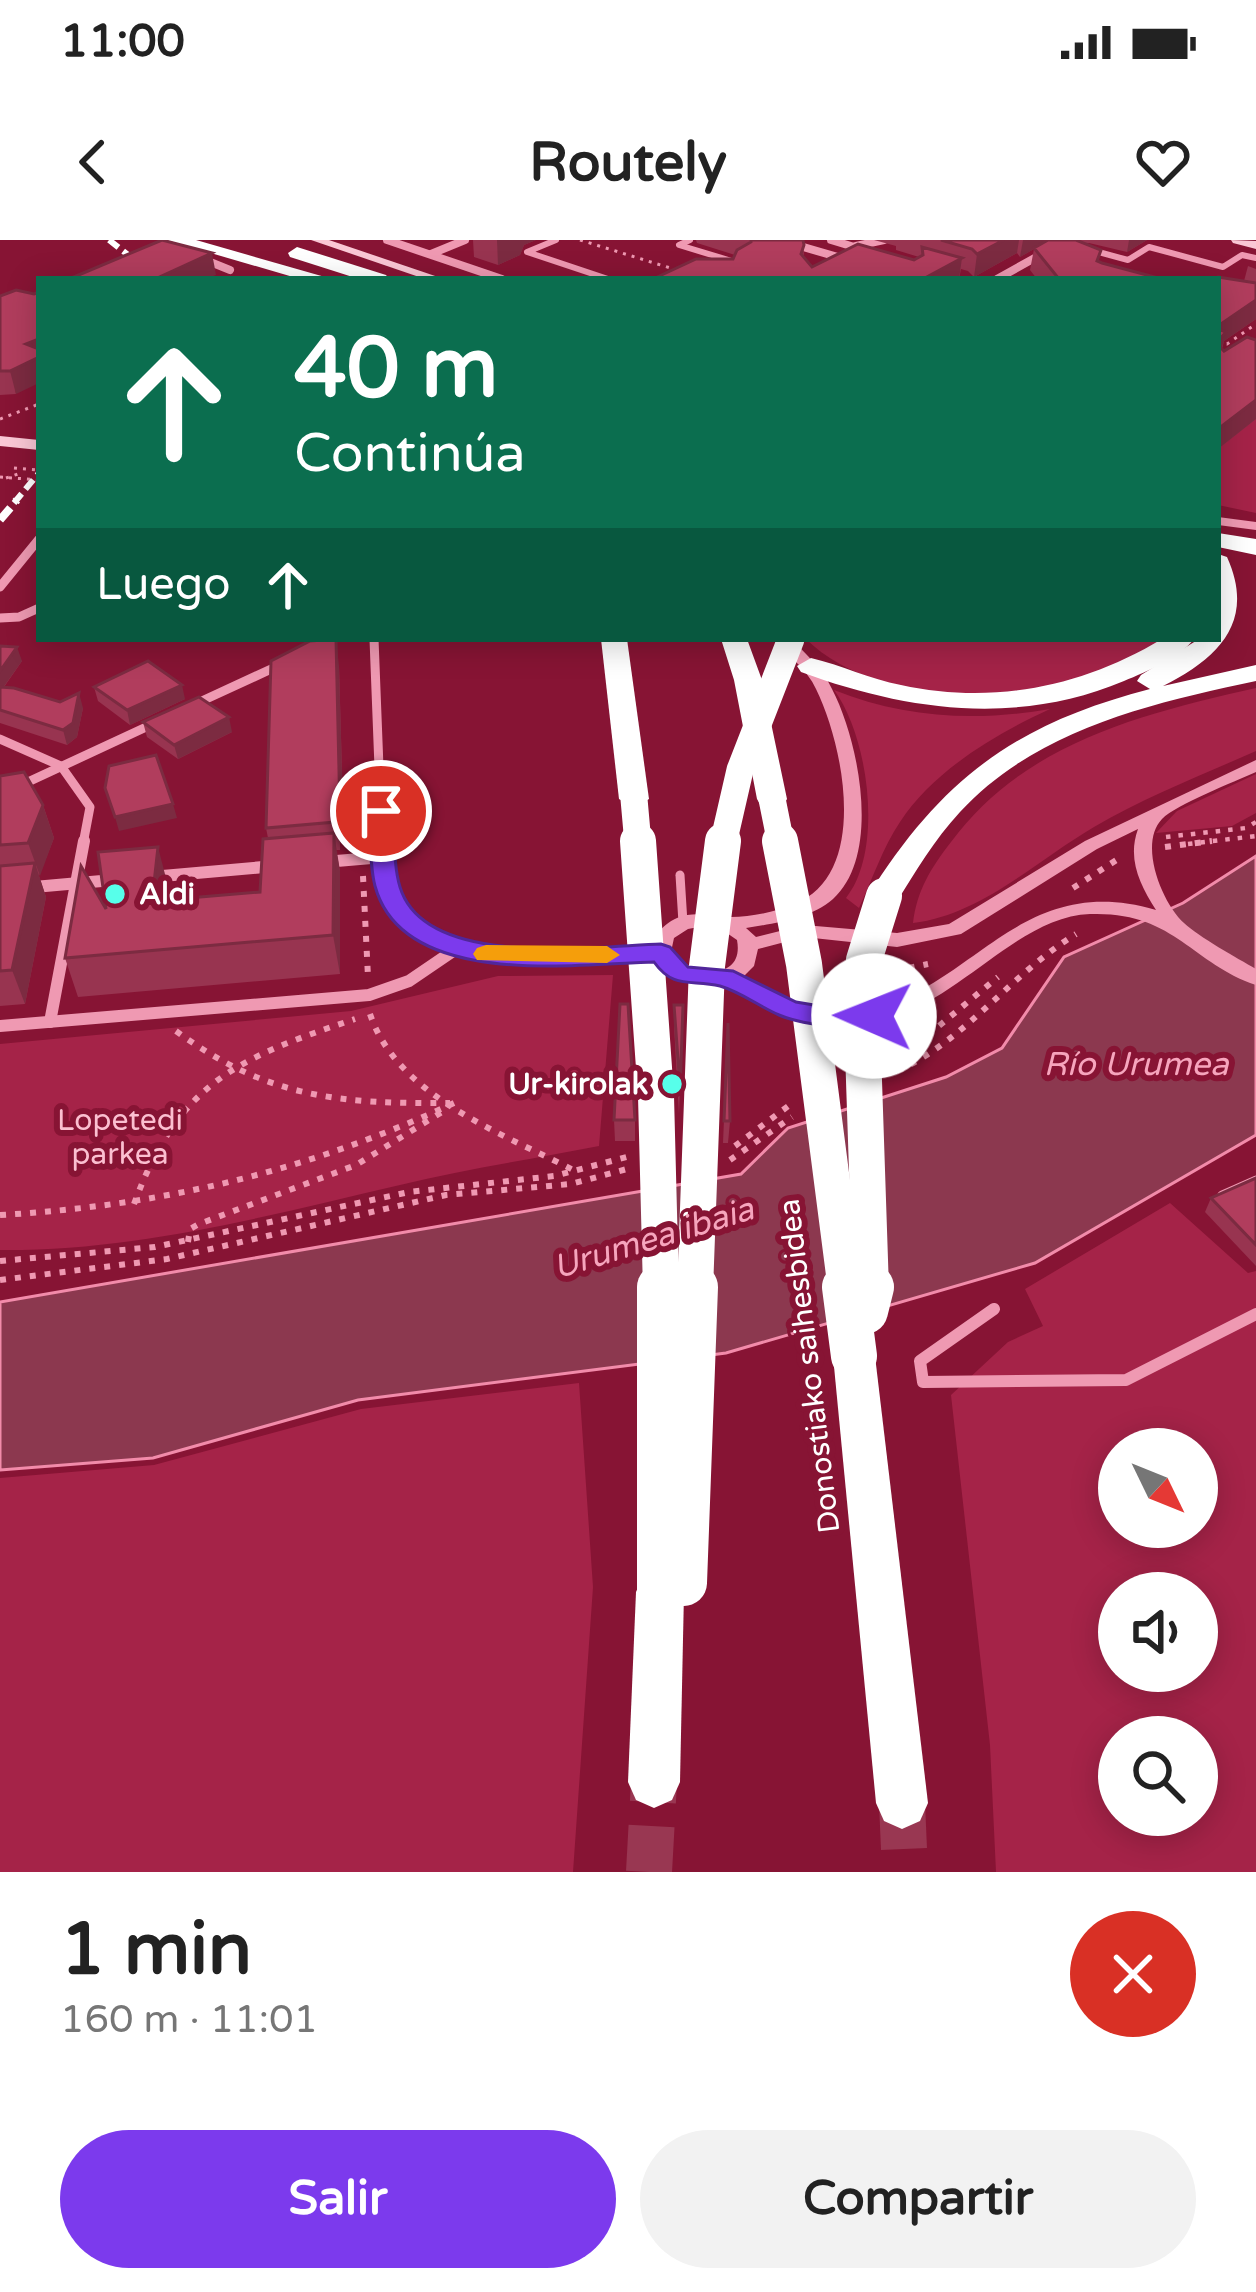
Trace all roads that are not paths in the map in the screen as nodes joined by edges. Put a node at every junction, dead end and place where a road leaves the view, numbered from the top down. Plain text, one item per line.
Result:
1 (245, 240) edge
2 (317, 240) edge
3 (353, 240) edge
4 (387, 240) edge
5 (465, 240) edge
6 (556, 240) edge
7 (690, 240) edge
8 (779, 240) edge
9 (831, 240) edge
10 (884, 240) edge
11 (1066, 240) edge
12 (1237, 240) edge
13 (169, 244) edge
14 (848, 245) junction
15 (1256, 245) edge
16 (430, 254) junction
17 (874, 254) edge
18 (830, 255) junction
19 (1084, 255) edge
20 (886, 256) edge
21 (1256, 258) edge
22 (846, 260) junction
23 (860, 264) edge
24 (230, 270) dead end
25 (732, 270) edge
26 (309, 276) edge
27 (370, 276) edge
28 (428, 276) edge
29 (455, 276) edge
30 (493, 276) edge
31 (599, 276) edge
32 (1002, 276) edge
33 (0, 438) edge
34 (36, 440) edge
35 (1221, 521) edge
36 (1256, 526) edge
37 (1221, 541) edge
38 (36, 543) edge
39 (1256, 547) edge
40 (1221, 568) edge
41 (0, 587) edge
42 (36, 613) edge
43 (0, 618) edge
44 (1221, 637) edge
45 (374, 642) edge
46 (614, 642) edge
47 (735, 642) edge
48 (786, 642) edge
49 (790, 642) edge
50 (1216, 642) edge
51 (1174, 644) edge
52 (302, 655) edge
53 (811, 666) junction
54 (1256, 673) edge
55 (1108, 709) junction
56 (0, 740) edge
57 (1256, 765) edge
58 (61, 766) junction
59 (0, 795) edge
60 (1162, 807) junction
61 (383, 856) junction
62 (318, 862) edge
63 (296, 864) edge
64 (680, 875) dead end
65 (142, 878) edge
66 (119, 880) edge
67 (75, 884) junction
68 (0, 890) edge
69 (683, 922) junction
70 (728, 924) junction
71 (1176, 926) junction
72 (750, 945) junction
73 (456, 949) junction
74 (661, 953) junction
75 (724, 977) junction
76 (1256, 978) edge
77 (50, 1022) junction
78 (0, 1026) edge
79 (1256, 1180) edge
80 (1217, 1198) edge
81 (994, 1309) dead end
82 (1256, 1314) edge
83 (854, 1356) junction
84 (672, 1587) junction
85 (654, 1782) tunnel mouth
86 (902, 1803) tunnel mouth

1 - 27 highway
2 - 28 main road
3 - 29 main road
4 - 16 street
5 - 16 street
6 - 31 street
7 - 25 street
8 - 18 street
9 - 14 street
10 - 14 street
11 - 32 street
12 - 15 main road
13 - 24 street
13 - 26 highway
14 - 20 street
16 - 30 street
17 - 22 street
18 - 22 street
18 - 22 street
19 - 21 street
22 - 23 street
33 - 34 main road
35 - 36 street
37 - 39 highway
38 - 41 street
40 - 44 highway
42 - 43 street
45 - 61 street
46 - 84 highway, bridge
47 - 83 highway, Donostiako saihesbidea, bridge
48 - 84 highway, bridge
49 - 53 street
50 - 55 highway
51 - 53 highway
52 - 58 street
53 - 70 street
54 - 55 highway
55 - 83 highway, bridge
56 - 58 street
57 - 60 street
58 - 59 street
58 - 67 street
60 - 71 street
60 - 72 street
61 - 62 street
61 - 73 street
63 - 65 street
64 - 69 lane
66 - 67 street
67 - 68 street
67 - 77 street
69 - 70 street
69 - 74 street
70 - 72 street
71 - 75 street
71 - 76 street
72 - 75 street
73 - 74 street
73 - 77 street
74 - 75 street
77 - 78 street
79 - 80 lane
81 - 82 lane
83 - 86 highway, Donostiako saihesbidea
84 - 85 highway

